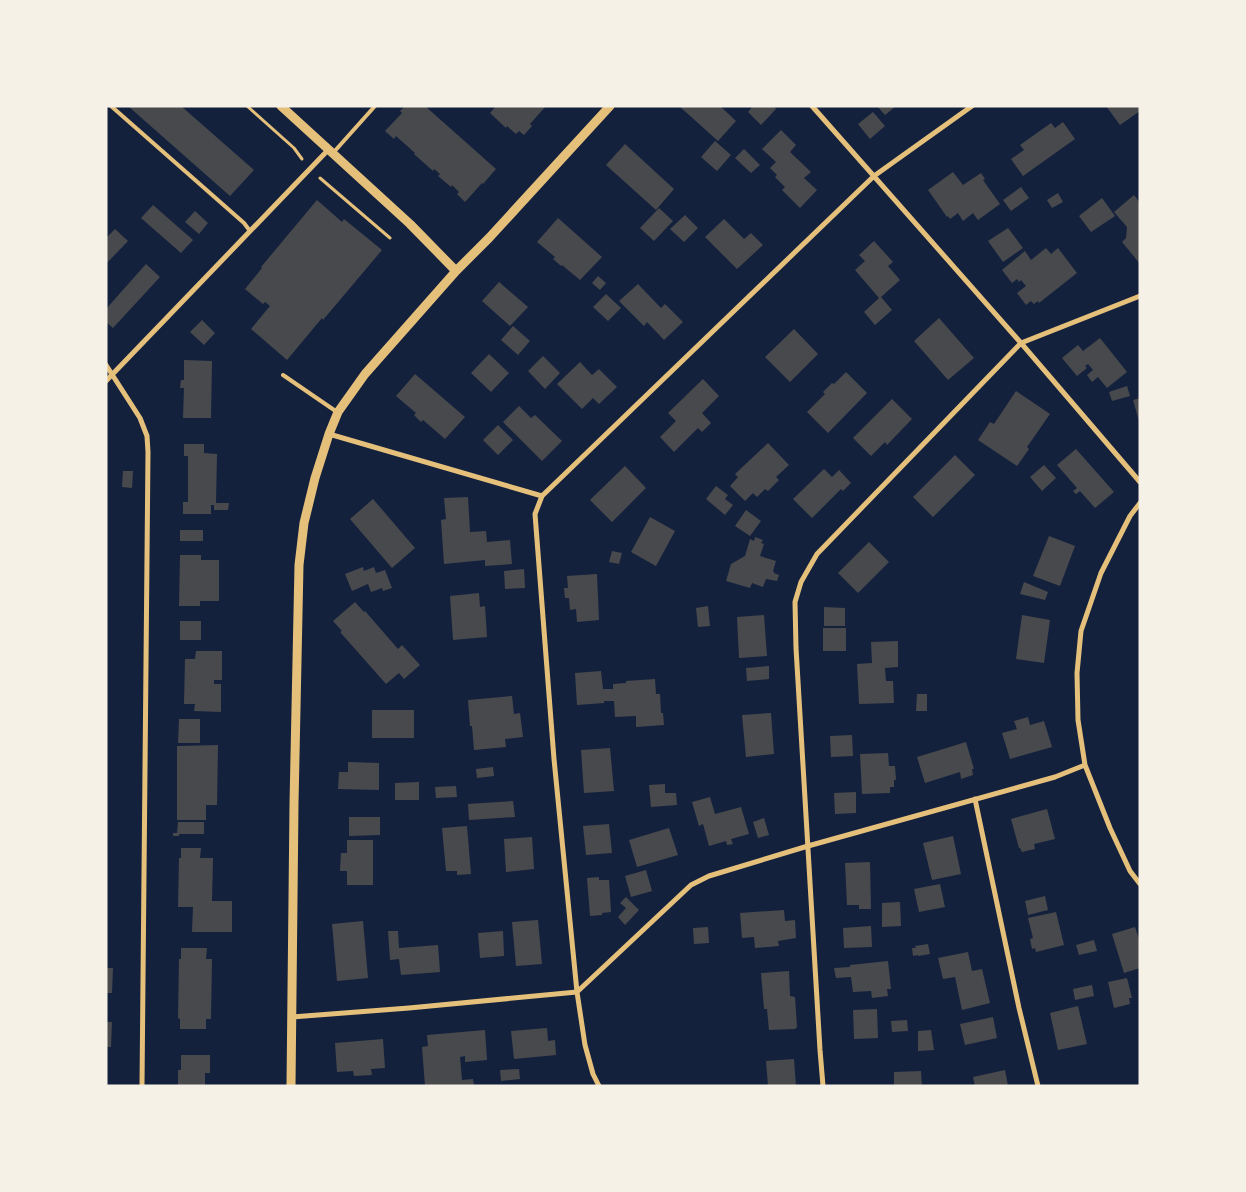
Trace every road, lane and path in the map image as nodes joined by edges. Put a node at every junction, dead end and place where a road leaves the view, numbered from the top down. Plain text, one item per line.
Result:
1 (111, 106) edge
2 (281, 106) edge
3 (375, 106) edge
4 (610, 106) edge
5 (812, 106) edge
6 (972, 106) edge
7 (331, 151) junction
8 (874, 176) junction
9 (250, 231) junction
10 (456, 271) junction
11 (1140, 296) edge
12 (1021, 343) junction
13 (106, 365) edge
14 (113, 374) junction
15 (283, 375) dead end
16 (106, 381) edge
17 (338, 412) junction
18 (329, 434) junction
19 (1140, 482) edge
20 (542, 496) junction
21 (1140, 504) edge
22 (1085, 765) junction
23 (975, 799) junction
24 (808, 846) junction
25 (1140, 884) edge
26 (576, 992) junction
27 (292, 1017) junction
28 (142, 1086) edge
29 (291, 1086) edge
30 (598, 1086) edge
31 (823, 1086) edge
32 (1038, 1086) edge

1 - 9 lane
2 - 7 street
3 - 7 lane
4 - 10 street
5 - 8 street
6 - 8 street
7 - 9 street
7 - 10 street
8 - 12 street
8 - 20 street
9 - 14 street
10 - 17 street
11 - 12 street
12 - 19 street
12 - 24 street
13 - 14 street
14 - 16 street
14 - 28 street
15 - 17 lane
17 - 18 street
18 - 20 street
18 - 27 street
20 - 26 street
21 - 22 street
22 - 23 street
22 - 25 street
23 - 24 street
23 - 32 street
24 - 26 street
24 - 31 street
26 - 27 street
26 - 30 street
27 - 29 street

